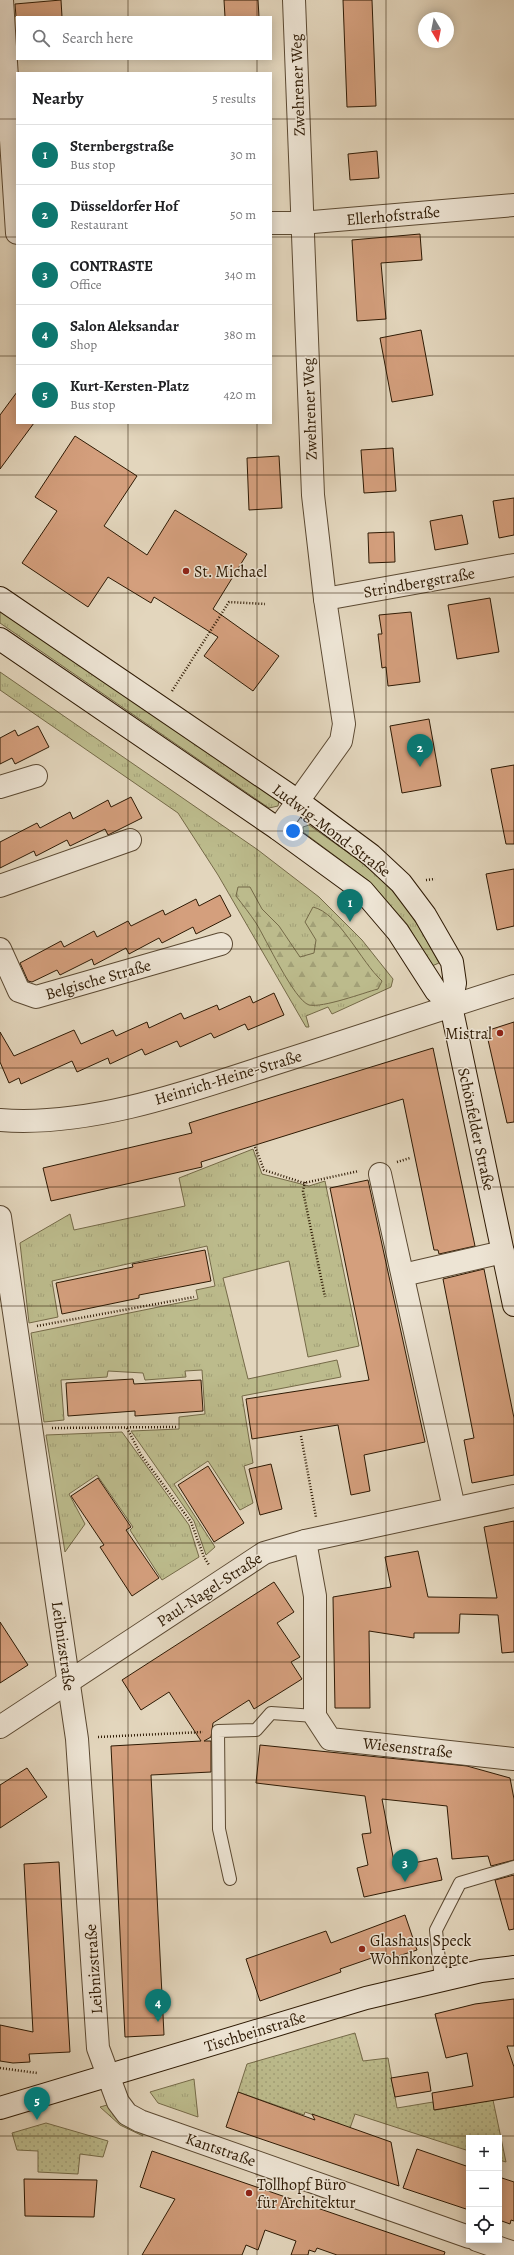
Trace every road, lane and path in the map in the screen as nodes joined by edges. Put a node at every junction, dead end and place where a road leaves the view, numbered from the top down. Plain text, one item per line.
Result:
1 (2, 0) edge
2 (294, 0) edge
3 (514, 205) edge
4 (16, 217) edge
5 (272, 223) edge
6 (301, 223) junction
7 (16, 237) edge
8 (0, 242) edge
9 (514, 565) edge
10 (0, 598) edge
11 (325, 599) junction
12 (265, 604) dead end
13 (0, 639) edge
14 (172, 692) dead end
15 (36, 776) dead end
16 (0, 787) edge
17 (298, 801) junction
18 (278, 829) junction
19 (130, 840) dead end
20 (0, 886) edge
21 (221, 944) dead end
22 (0, 949) edge
23 (514, 986) edge
24 (451, 1006) junction
25 (0, 1120) edge
26 (255, 1147) dead end
27 (410, 1158) dead end
28 (379, 1169) junction
29 (305, 1182) junction
30 (0, 1217) edge
31 (503, 1252) junction
32 (403, 1275) junction
33 (194, 1297) dead end
34 (325, 1297) dead end
35 (514, 1305) edge
36 (17, 1330) junction
37 (176, 1427) dead end
38 (32, 1428) junction
39 (127, 1428) junction
40 (302, 1436) dead end
41 (514, 1496) edge
42 (454, 1508) junction
43 (312, 1539) junction
44 (220, 1582) junction
45 (69, 1682) junction
46 (315, 1716) junction
47 (0, 1727) edge
48 (218, 1732) junction
49 (78, 1738) junction
50 (514, 1758) edge
51 (514, 1867) edge
52 (230, 1879) dead end
53 (514, 1967) edge
54 (441, 1980) junction
55 (0, 2068) edge
56 (38, 2074) dead end
57 (109, 2077) junction
58 (0, 2108) edge
59 (466, 2236) edge
60 (486, 2243) edge
61 (514, 2253) edge

1 - 4 street
2 - 6 street, Zwehrener Weg
3 - 6 street, Ellerhofstraße
5 - 6 street, Ellerhofstraße
6 - 11 street, Zwehrener Weg
7 - 8 street
9 - 11 street, Strindbergstraße
10 - 17 street, Ludwig-Mond-Straße
11 - 17 street, Zwehrener Weg
12 - 14 path
13 - 18 street, Ludwig-Mond-Straße
15 - 16 street
17 - 18 street, Zwehrener Weg
17 - 24 street, Ludwig-Mond-Straße
18 - 24 street, Ludwig-Mond-Straße
19 - 20 street
21 - 22 street, Belgische Straße
23 - 24 street, Heinrich-Heine-Straße
24 - 25 street, Heinrich-Heine-Straße
24 - 31 street, Schönfelder Straße
26 - 29 path
27 - 28 path
28 - 29 path
28 - 32 street
29 - 34 path
30 - 36 street, Leibnizstraße
31 - 32 street
31 - 35 street, Schönfelder Straße
32 - 42 street
33 - 36 path
36 - 38 street, Leibnizstraße
37 - 39 path
38 - 39 path
38 - 45 street, Leibnizstraße
39 - 44 path
40 - 43 path
41 - 42 street, Paul-Nagel-Straße
42 - 43 street, Paul-Nagel-Straße
43 - 44 street, Paul-Nagel-Straße
43 - 46 street
44 - 45 street, Paul-Nagel-Straße
45 - 47 street, Paul-Nagel-Straße
45 - 49 street, Leibnizstraße
46 - 48 lane
46 - 50 street, Wiesenstraße
48 - 49 path
48 - 52 lane
49 - 57 street, Leibnizstraße
51 - 54 lane
53 - 54 street, Tischbeinstraße
54 - 57 street, Tischbeinstraße
55 - 56 path
57 - 58 street, Tischbeinstraße
57 - 59 street, Kantstraße
60 - 61 street

